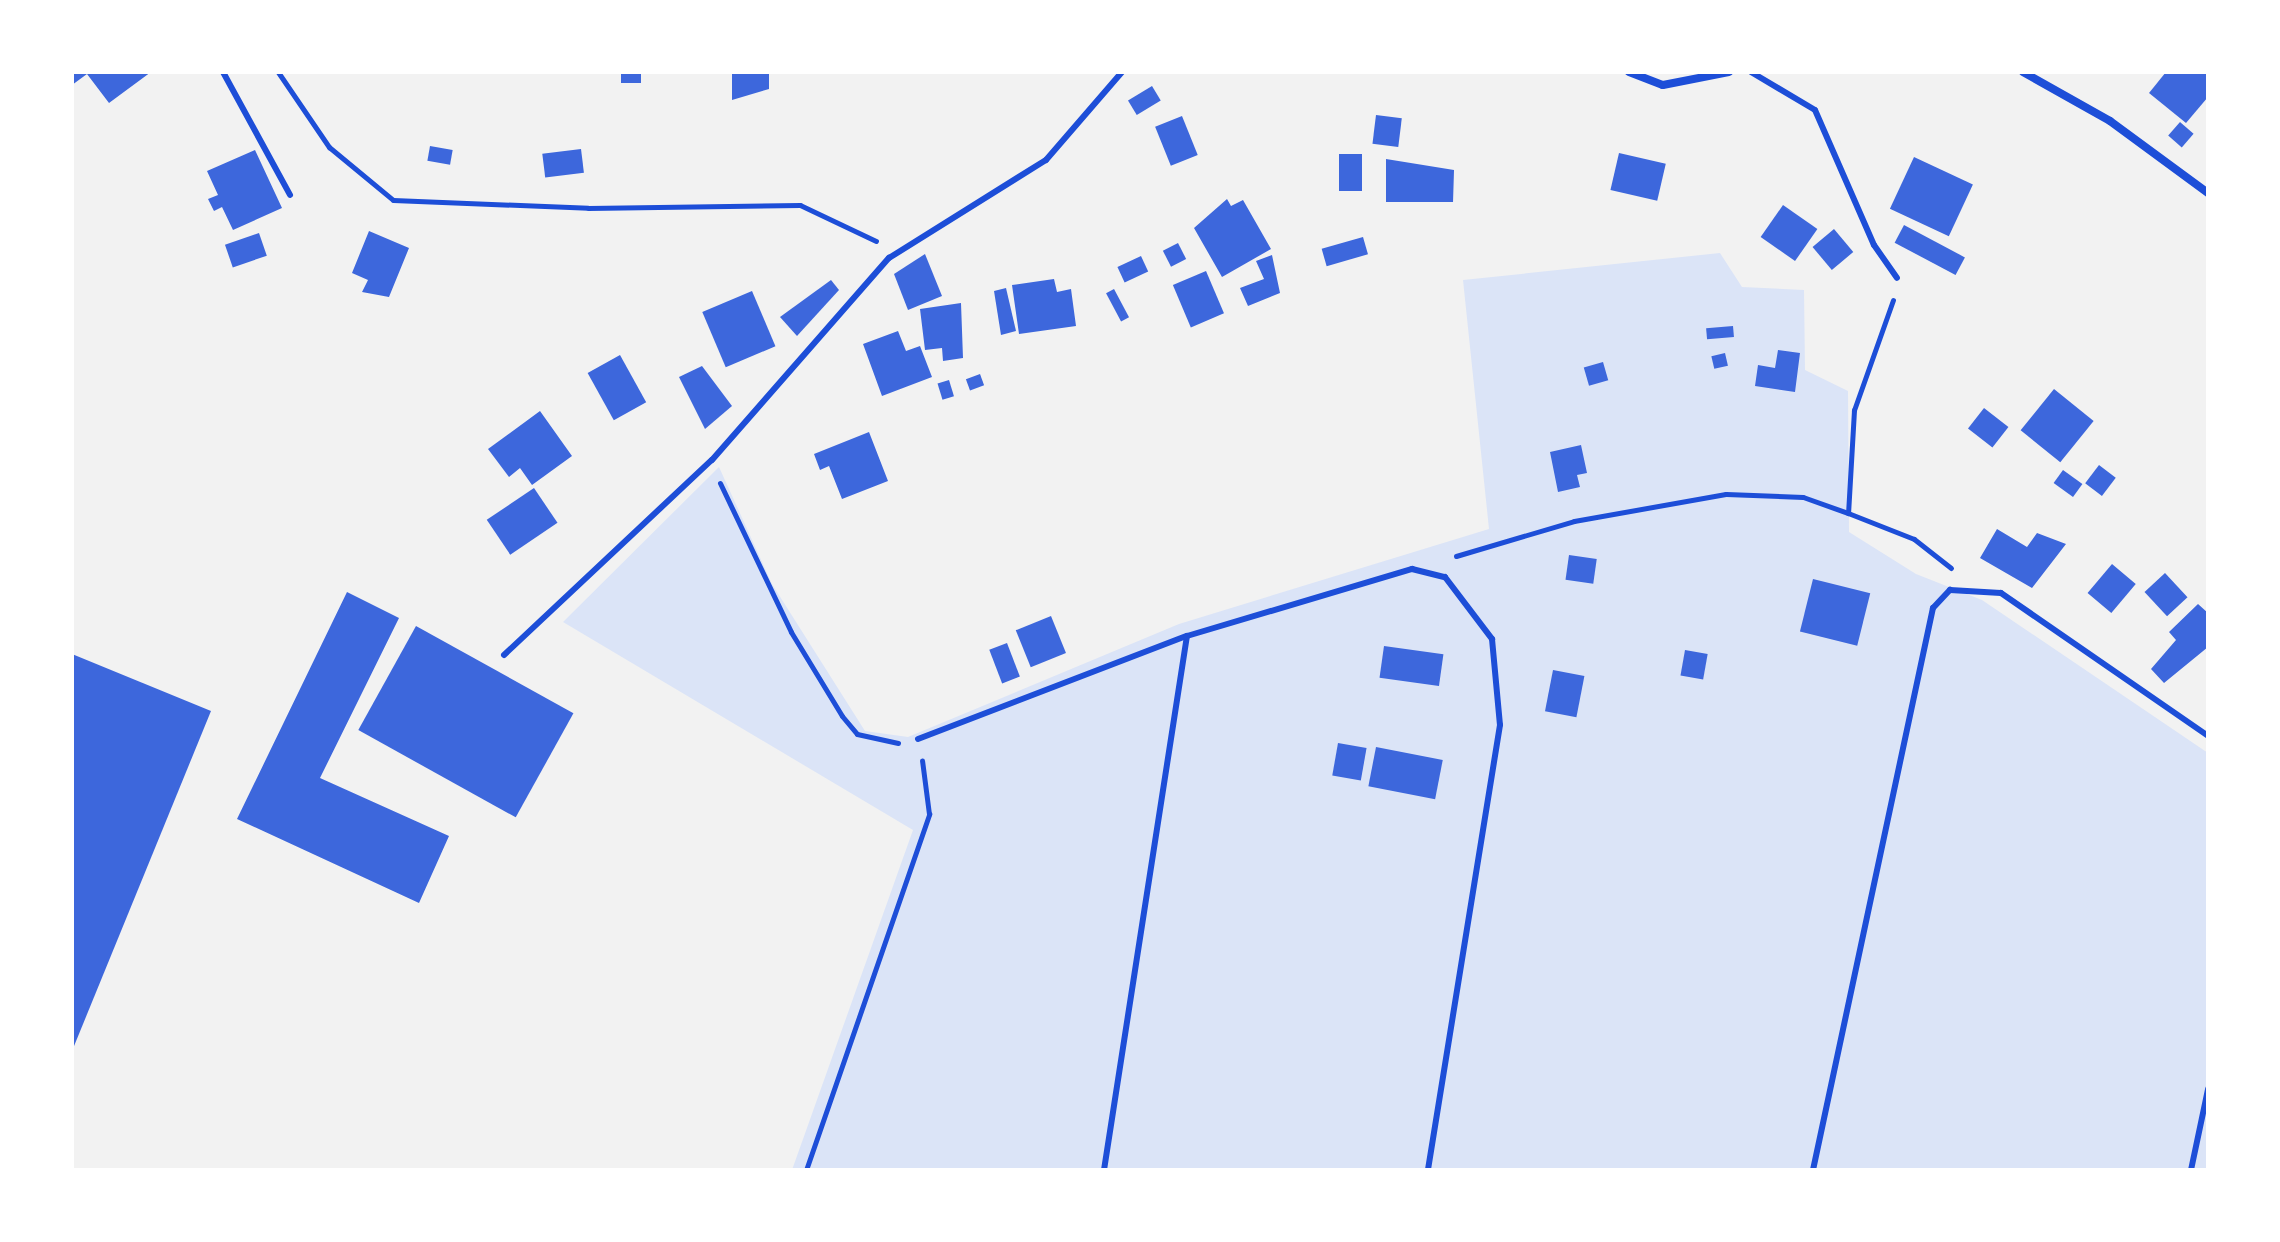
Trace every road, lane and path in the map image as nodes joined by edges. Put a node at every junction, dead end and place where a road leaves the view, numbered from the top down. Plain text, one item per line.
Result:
1 (223, 72) edge
2 (278, 72) edge
3 (1122, 72) edge
4 (1629, 72) edge
5 (1729, 72) edge
6 (1751, 72) edge
7 (2023, 72) edge
8 (2208, 193) edge
9 (290, 195) dead end
10 (889, 258) junction
11 (1897, 278) joint
12 (712, 460) junction
13 (1848, 513) junction
14 (1412, 569) junction
15 (1972, 587) junction
16 (1187, 636) junction
17 (504, 655) dead end
18 (2208, 736) edge
19 (918, 739) junction
20 (2208, 1089) edge
21 (806, 1170) edge
22 (1104, 1170) edge
23 (1428, 1170) edge
24 (1813, 1170) edge
25 (2191, 1170) edge

1 - 9 lane
2 - 10 path
3 - 10 lane
4 - 5 street
6 - 11 lane
7 - 8 street
10 - 12 lane
11 - 13 path
12 - 17 lane
12 - 19 path
13 - 14 path
13 - 15 path
14 - 16 lane
14 - 23 lane
15 - 18 lane
15 - 24 lane
16 - 19 lane
16 - 22 lane
19 - 21 path
20 - 25 lane

